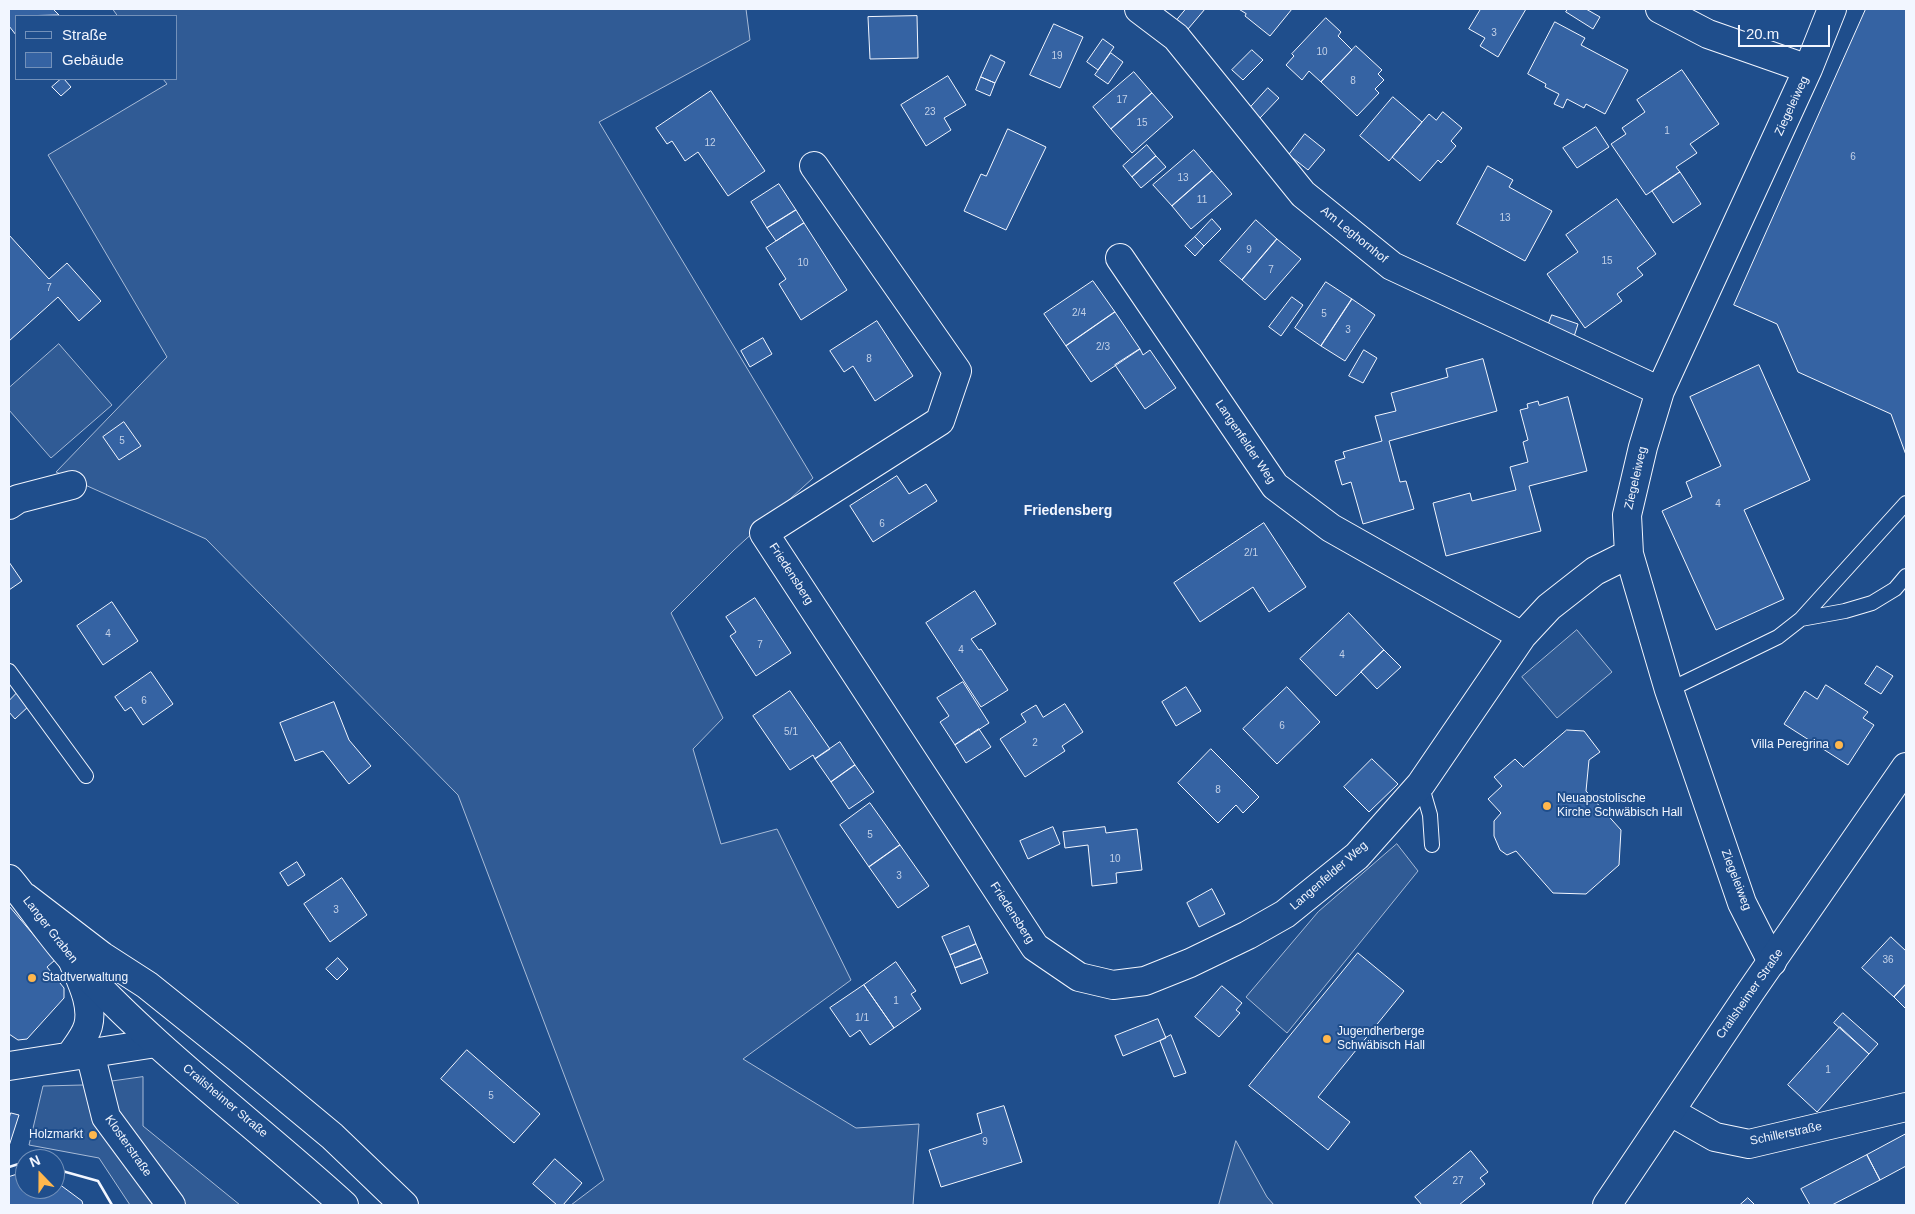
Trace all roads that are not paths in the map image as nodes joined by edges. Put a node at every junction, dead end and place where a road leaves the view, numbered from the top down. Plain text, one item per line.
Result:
1 (1139, 9) edge
2 (1660, 9) edge
3 (1832, 9) edge
4 (1808, 69) junction
5 (814, 166) dead end
6 (1120, 258) dead end
7 (1660, 391) junction
8 (72, 485) dead end
9 (1906, 503) edge
10 (9, 505) edge
11 (1629, 554) junction
12 (1906, 576) edge
13 (1801, 619) junction
14 (1522, 636) junction
15 (9, 671) edge
16 (1669, 690) junction
17 (1902, 770) edge
18 (86, 776) dead end
19 (1421, 784) junction
20 (1432, 845) dead end
21 (17, 888) edge
22 (72, 959) junction
23 (1772, 962) junction
24 (1079, 977) joint
25 (156, 1043) junction
26 (224, 1047) junction
27 (80, 1054) junction
28 (13, 1063) edge
29 (1906, 1107) edge
30 (1671, 1112) junction
31 (172, 1205) edge
32 (344, 1205) edge
33 (404, 1205) edge
34 (1607, 1205) edge

1 - 7 street, Am Leghornhof
2 - 4 street
3 - 4 street, Ziegeleiweg
4 - 7 street, Ziegeleiweg
5 - 24 street, Friedensberg
6 - 14 street, Langenfelder Weg
7 - 11 street, Ziegeleiweg
8 - 10 street
9 - 13 lane
11 - 14 street, Langenfelder Weg
11 - 16 street, Ziegeleiweg
12 - 13 lane
13 - 16 lane
14 - 19 street, Langenfelder Weg
15 - 18 lane
16 - 23 street, Ziegeleiweg
17 - 23 street, Crailsheimer Straße
19 - 20 lane
19 - 24 street, Langenfelder Weg
21 - 22 street, Langer Graben
21 - 26 street
22 - 25 street, Langer Graben
22 - 27 street
23 - 30 street, Crailsheimer Straße
25 - 26 street, Crailsheimer Straße
25 - 27 street
25 - 32 street, Crailsheimer Straße
26 - 33 street
27 - 28 street
27 - 31 street, Klosterstraße
29 - 30 street, Schillerstraße
30 - 34 street, Crailsheimer Straße

